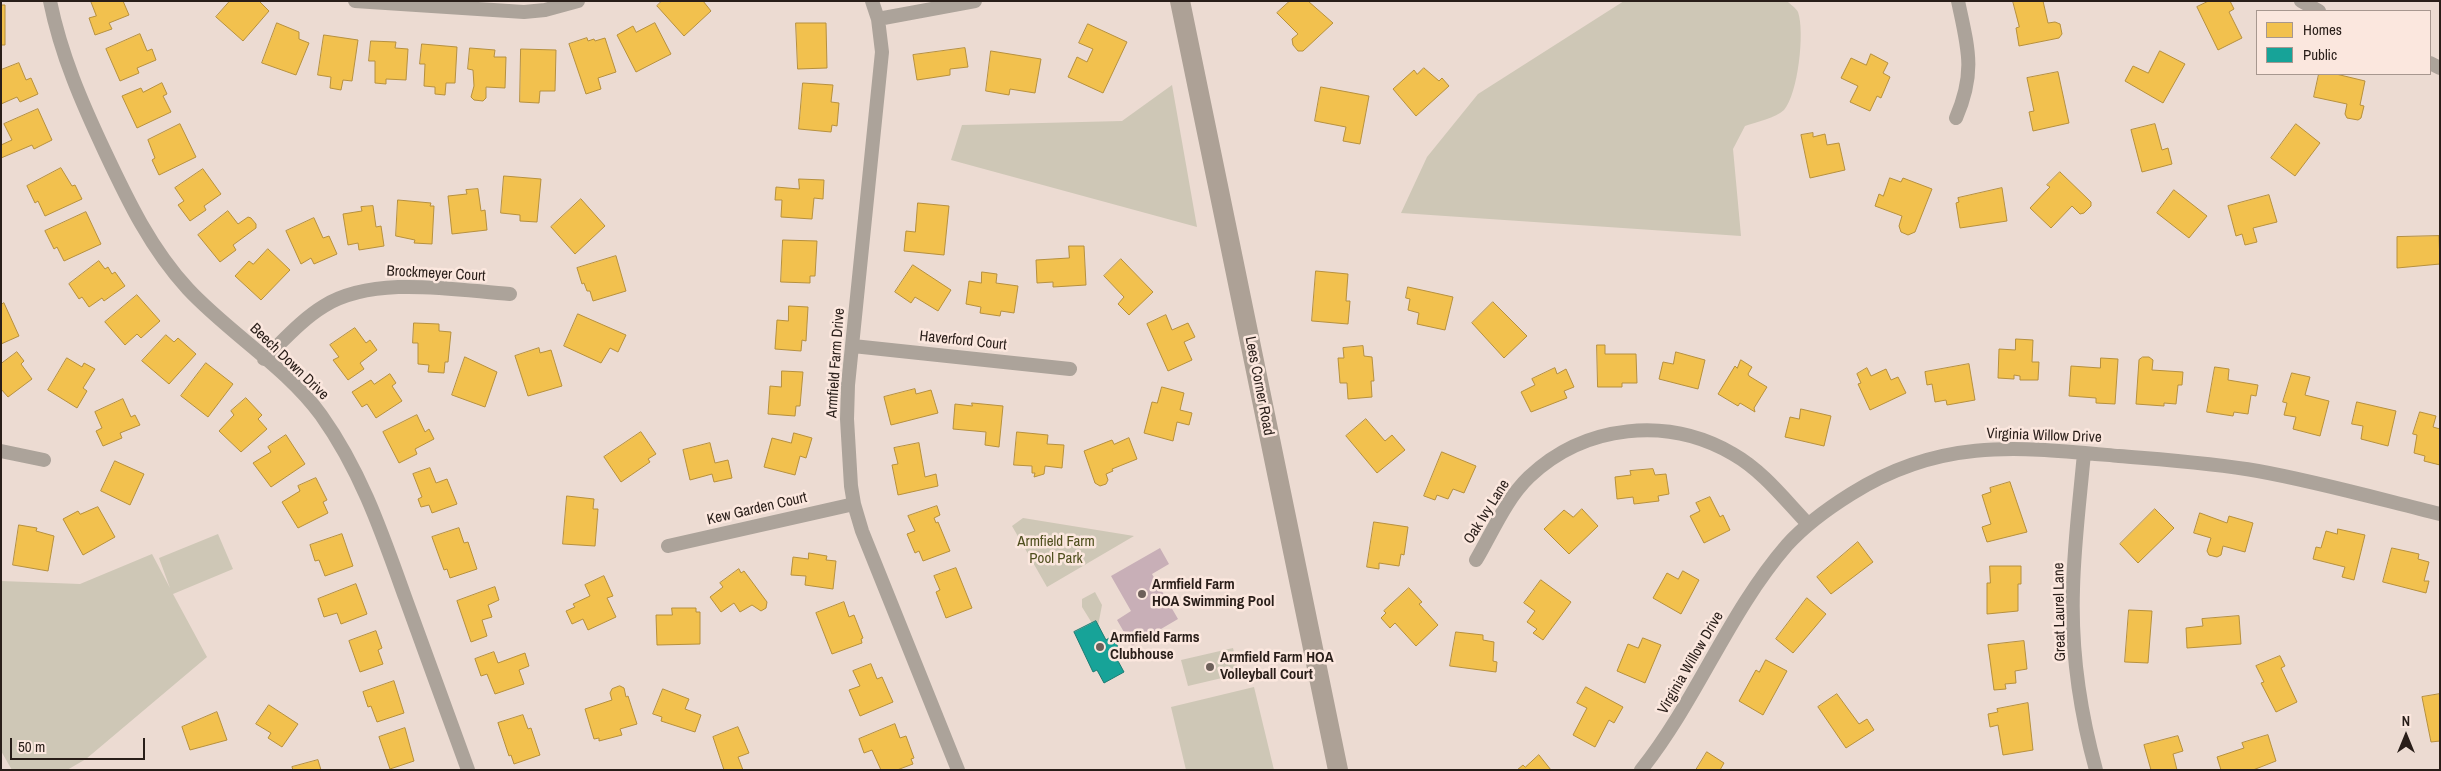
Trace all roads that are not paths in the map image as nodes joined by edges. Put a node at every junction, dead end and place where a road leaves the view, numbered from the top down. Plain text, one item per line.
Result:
1 (50, 1) edge
2 (355, 1) edge
3 (578, 1) edge
4 (872, 1) edge
5 (975, 1) edge
6 (1180, 1) edge
7 (1958, 1) edge
8 (2301, 1) edge
9 (2317, 10) edge
10 (878, 19) junction
11 (1956, 118) dead end
12 (510, 294) dead end
13 (852, 346) junction
14 (264, 359) junction
15 (1070, 369) dead end
16 (1, 452) edge
17 (2084, 453) junction
18 (44, 460) dead end
19 (854, 504) junction
20 (2440, 514) edge
21 (1808, 524) junction
22 (668, 546) dead end
23 (1476, 560) dead end
24 (468, 770) edge
25 (958, 770) edge
26 (1338, 770) edge
27 (1641, 770) edge
28 (2096, 770) edge

1 - 14 street, Beech Down Drive
2 - 3 street
4 - 10 street, Armfield Farm Drive
5 - 10 street
6 - 26 street, Lees Corner Road
7 - 11 street
8 - 9 street
10 - 13 street, Armfield Farm Drive
12 - 14 street, Brockmeyer Court
13 - 15 street, Haverford Court
13 - 19 street, Armfield Farm Drive
14 - 24 street, Beech Down Drive
16 - 18 street
17 - 20 street, Virginia Willow Drive
17 - 21 street, Virginia Willow Drive
17 - 28 street, Great Laurel Lane
19 - 22 street, Kew Garden Court
19 - 25 street, Armfield Farm Drive
21 - 23 street, Oak Ivy Lane
21 - 27 street, Virginia Willow Drive

